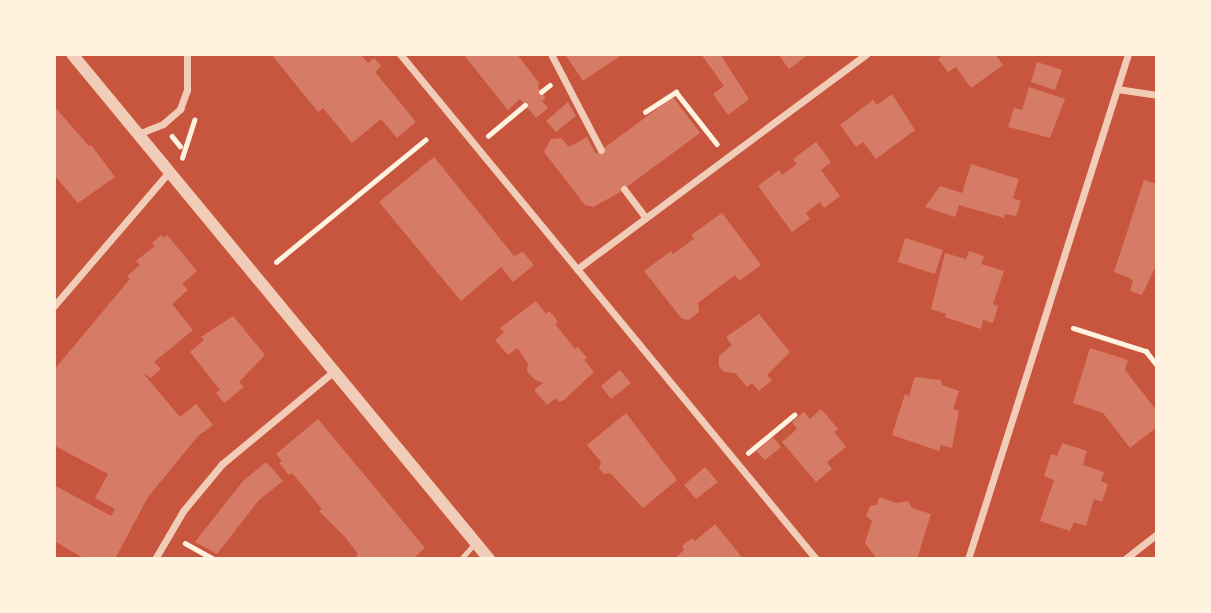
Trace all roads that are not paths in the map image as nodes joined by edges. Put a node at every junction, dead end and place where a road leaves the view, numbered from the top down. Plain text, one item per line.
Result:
1 (72, 54) edge
2 (187, 54) edge
3 (400, 54) edge
4 (551, 54) edge
5 (866, 54) edge
6 (1128, 54) edge
7 (1117, 89) junction
8 (1157, 94) edge
9 (138, 134) junction
10 (601, 150) dead end
11 (169, 172) junction
12 (624, 189) dead end
13 (646, 218) junction
14 (577, 269) junction
15 (54, 306) edge
16 (334, 371) junction
17 (1157, 534) edge
18 (475, 542) junction
19 (155, 559) edge
20 (461, 559) edge
21 (489, 559) edge
22 (816, 559) edge
23 (968, 559) edge
24 (1125, 559) edge

1 - 9 street
2 - 9 street
3 - 14 street
4 - 10 street
5 - 13 street
6 - 7 street
7 - 8 street
7 - 23 street
9 - 11 street
11 - 15 street
11 - 16 street
12 - 13 street
13 - 14 street
14 - 22 street
16 - 18 street
16 - 19 street
17 - 24 street
18 - 20 lane
18 - 21 street

